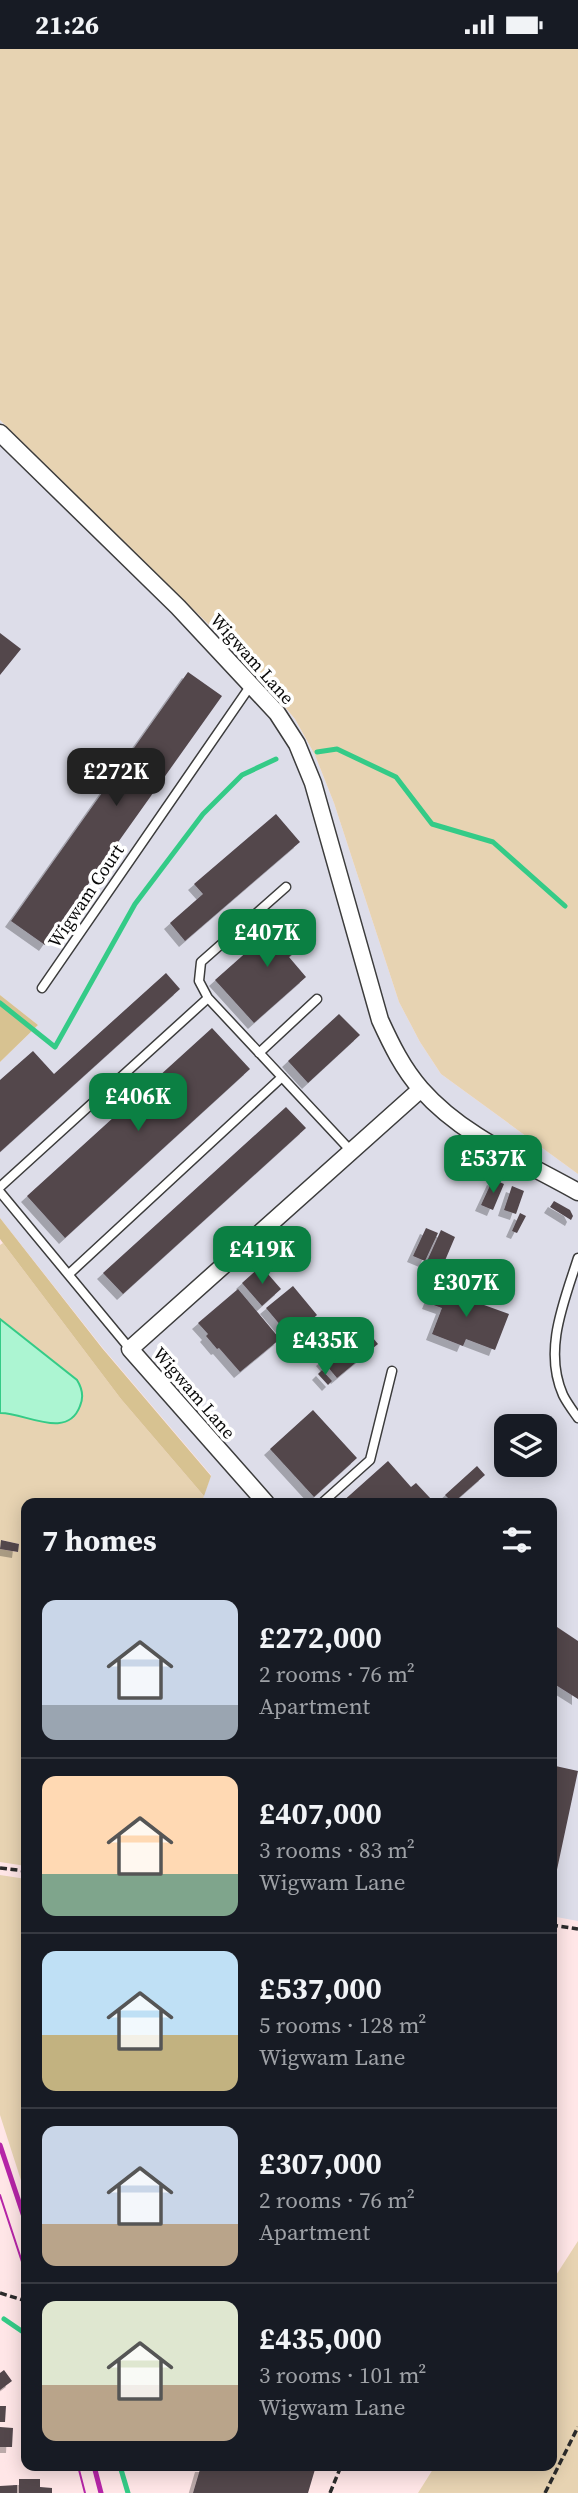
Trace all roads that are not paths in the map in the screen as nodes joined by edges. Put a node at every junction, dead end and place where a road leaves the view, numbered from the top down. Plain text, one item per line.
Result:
1 (3, 442) edge
2 (251, 685) junction
3 (286, 887) dead end
4 (42, 988) dead end
5 (208, 998) junction
6 (317, 999) dead end
7 (259, 1053) junction
8 (282, 1077) junction
9 (421, 1089) junction
10 (351, 1151) junction
11 (0, 1189) edge
12 (578, 1192) edge
13 (578, 1258) edge
14 (576, 1272) edge
15 (69, 1274) junction
16 (130, 1349) junction
17 (392, 1371) dead end
18 (578, 1418) edge
19 (262, 1498) edge
20 (328, 1498) edge

1 - 2 street, Wigwam Lane
2 - 4 lane, Wigwam Court
2 - 9 street, Wigwam Lane
3 - 5 lane
5 - 7 lane
5 - 11 lane
6 - 7 lane
7 - 8 lane
8 - 10 lane
8 - 15 lane
9 - 10 street, Wigwam Lane
9 - 12 street, Wigwam Lane
10 - 16 street, Wigwam Lane
11 - 15 lane
13 - 14 lane
14 - 18 lane
15 - 16 lane
16 - 19 street, Wigwam Lane
17 - 20 lane

